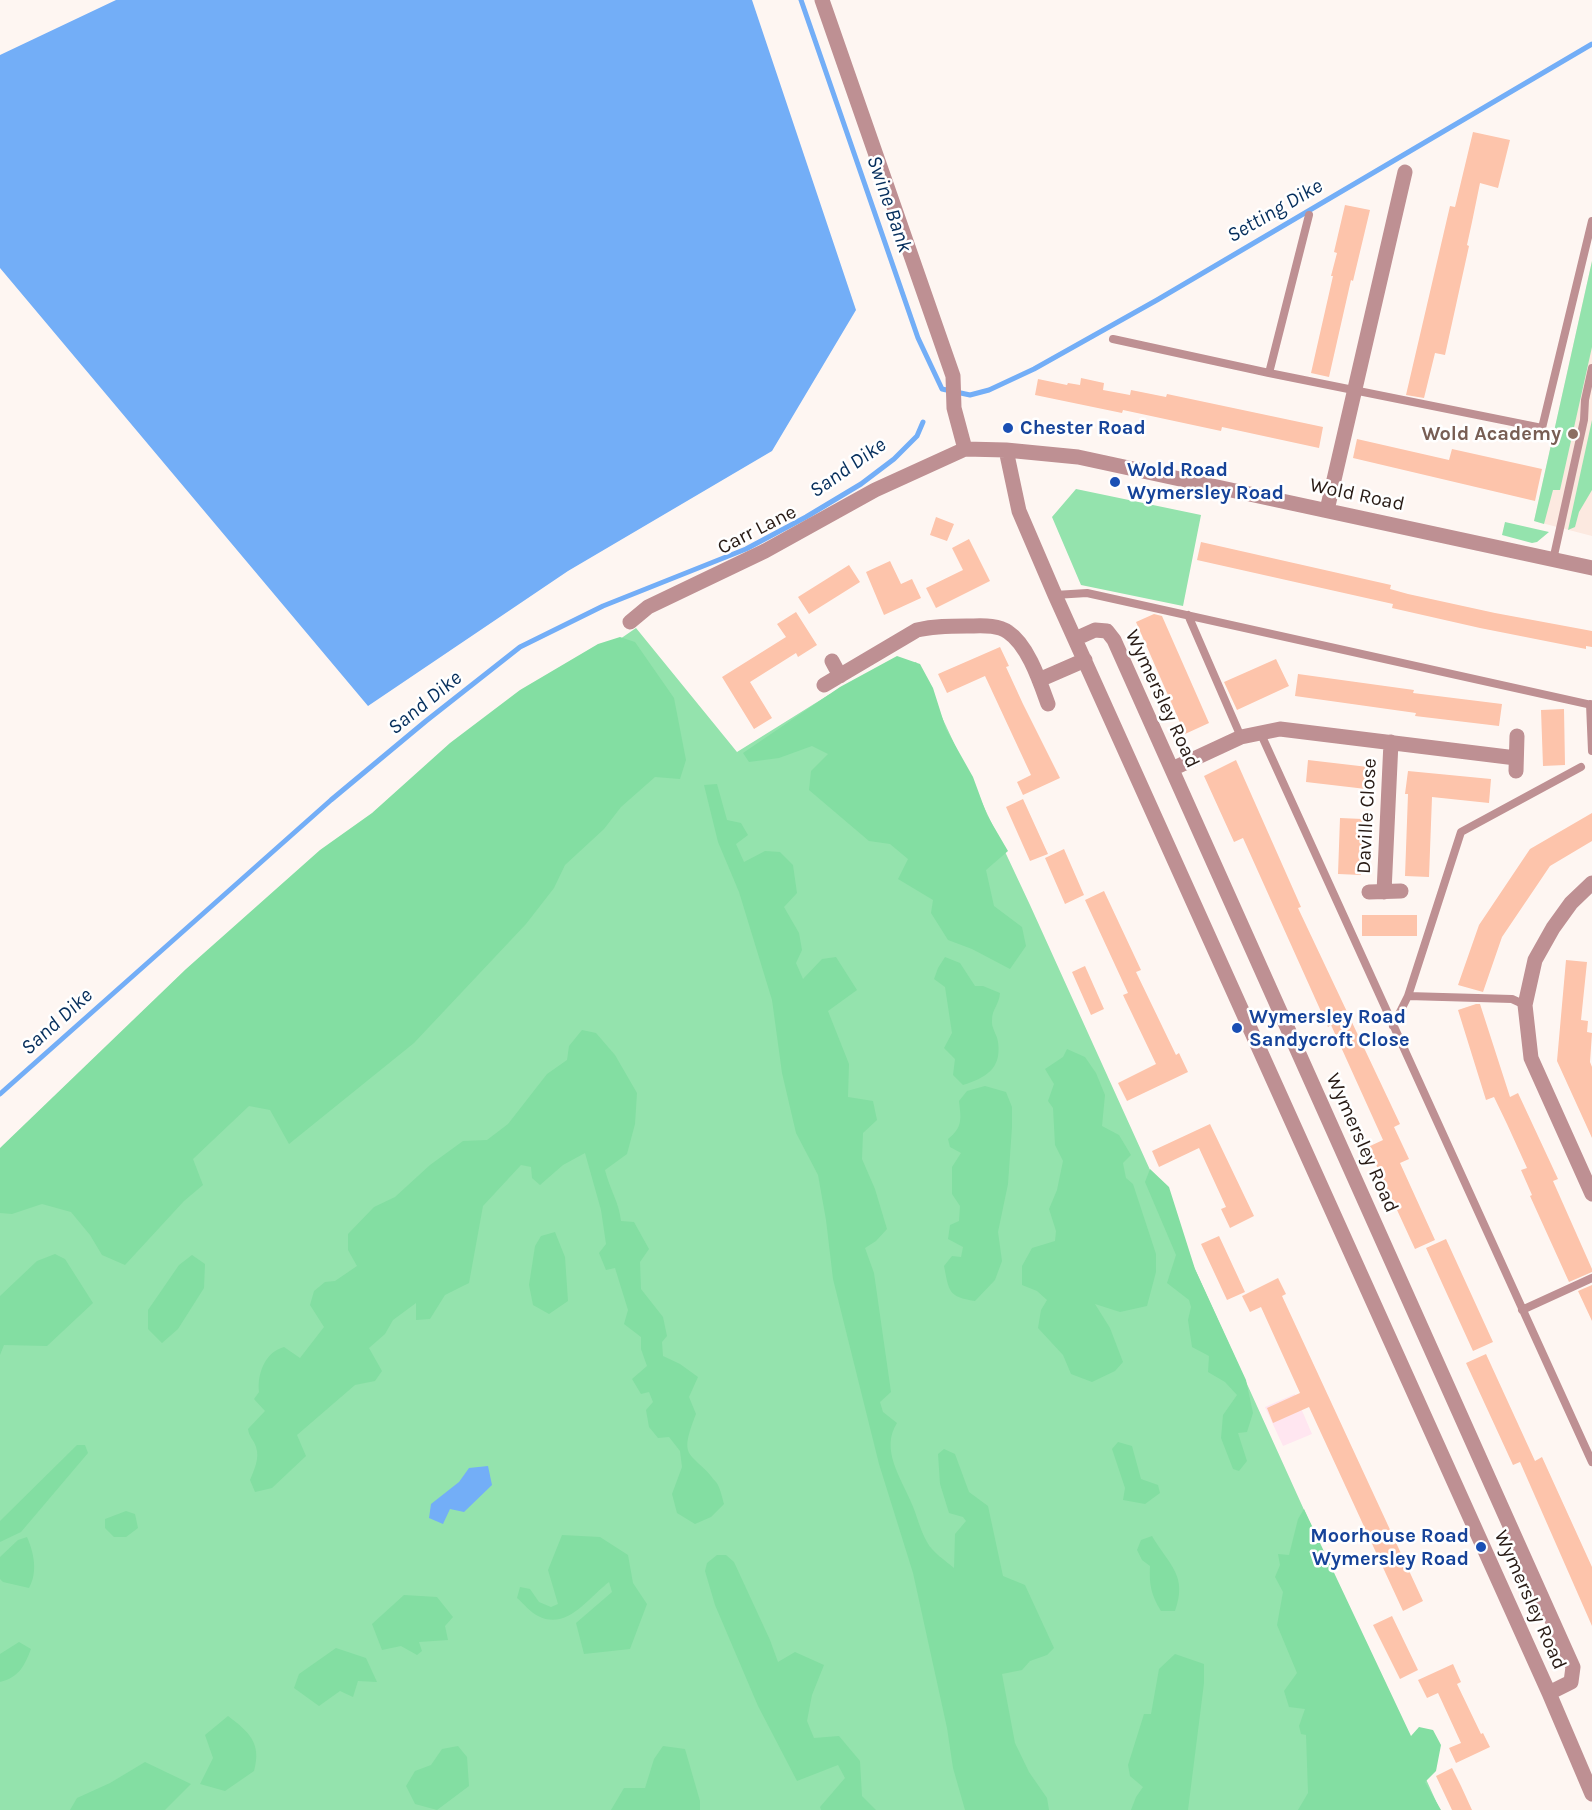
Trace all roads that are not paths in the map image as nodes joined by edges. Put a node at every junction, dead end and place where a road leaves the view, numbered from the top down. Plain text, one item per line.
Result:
1 (822, 0) edge
2 (1405, 172) dead end
3 (1309, 215) dead end
4 (1592, 221) edge
5 (1113, 339) dead end
6 (1592, 368) edge
7 (1269, 373) junction
8 (1356, 391) junction
9 (965, 448) junction
10 (1006, 450) junction
11 (1327, 510) junction
12 (1553, 560) junction
13 (1592, 568) edge
14 (1055, 595) junction
15 (1188, 615) junction
16 (630, 622) dead end
17 (1075, 639) junction
18 (1085, 660) junction
19 (832, 661) dead end
20 (840, 676) junction
21 (1039, 680) junction
22 (824, 685) dead end
23 (1048, 704) dead end
24 (1591, 704) edge
25 (1260, 732) junction
26 (1518, 736) dead end
27 (1241, 737) junction
28 (1391, 742) junction
29 (1592, 751) edge
30 (1581, 767) dead end
31 (1172, 769) junction
32 (1592, 883) edge
33 (1401, 891) dead end
34 (1407, 996) junction
35 (1525, 1005) junction
36 (1393, 1026) junction
37 (1587, 1167) edge
38 (1592, 1194) edge
39 (1592, 1278) edge
40 (1522, 1310) junction
41 (1592, 1462) edge
42 (1549, 1693) junction
43 (1592, 1794) edge

1 - 9 street
2 - 8 street
3 - 7 lane
4 - 8 lane
5 - 7 lane
6 - 12 lane
7 - 8 lane
8 - 11 street
9 - 10 street, Carr Lane
9 - 16 street, Carr Lane
10 - 11 street, Wold Road
10 - 14 street, Wymersley Road
11 - 12 street, Wold Road
12 - 13 street, Wold Road
14 - 15 lane
14 - 17 street, Wymersley Road
15 - 24 lane
15 - 27 lane
17 - 18 street, Wymersley Road
17 - 31 street, Wymersley Road
18 - 21 street
18 - 42 street, Wymersley Road
19 - 20 street
20 - 21 street
20 - 22 street
21 - 23 street
24 - 29 lane
25 - 27 street, Daville Close
25 - 28 street, Daville Close
25 - 36 lane
26 - 28 street, Daville Close
27 - 31 street, Daville Close
28 - 33 street, Daville Close
30 - 34 lane
31 - 42 street, Wymersley Road
32 - 35 street
34 - 35 lane
34 - 36 lane
35 - 37 street
36 - 40 lane
37 - 38 street
39 - 40 lane
40 - 41 lane
42 - 43 street, Wymersley Road

